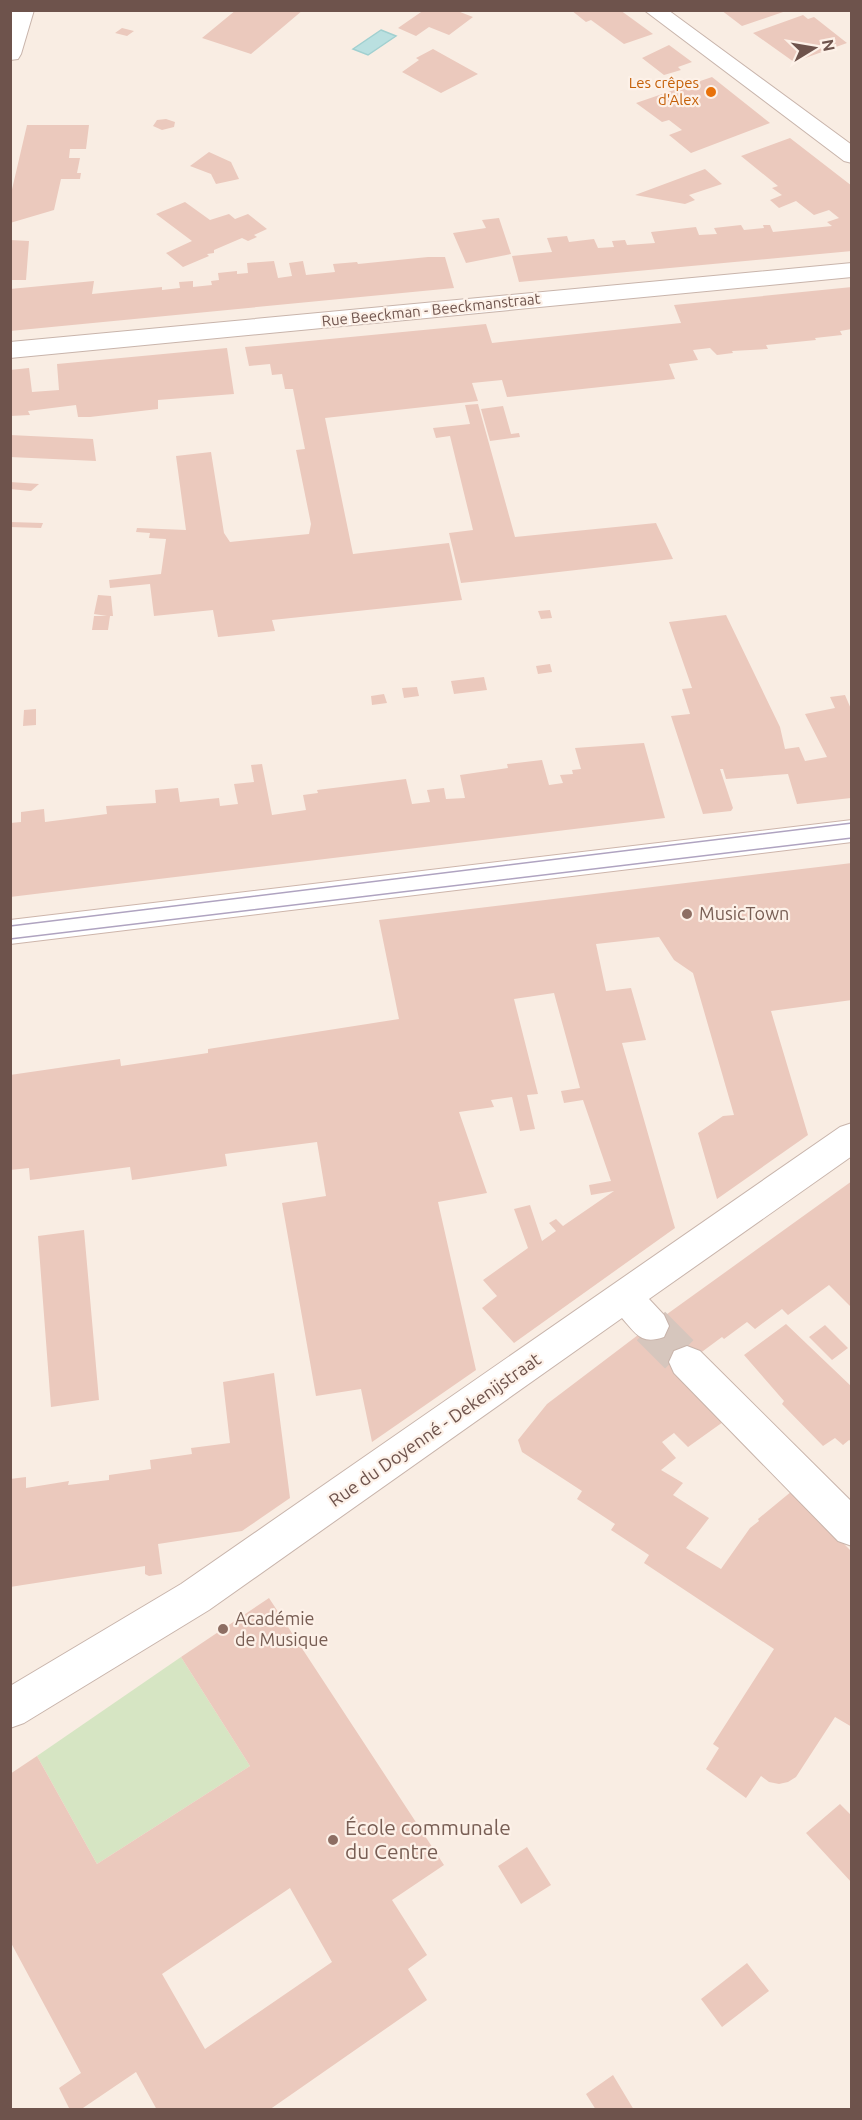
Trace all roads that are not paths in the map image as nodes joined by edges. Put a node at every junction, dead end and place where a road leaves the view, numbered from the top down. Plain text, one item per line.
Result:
1 (23, 10) edge
2 (654, 10) edge
3 (12, 42) edge
4 (852, 156) edge
5 (852, 270) edge
6 (10, 350) edge
7 (852, 831) edge
8 (10, 932) edge
9 (852, 1137) edge
10 (626, 1297) junction
11 (651, 1326) tunnel mouth
12 (687, 1362) tunnel mouth
13 (852, 1529) edge
14 (10, 1709) edge

1 - 3 street
2 - 4 street
5 - 6 street, Rue Beeckman - Beeckmanstraat
7 - 8 street
9 - 10 street, Rue du Doyenné - Dekenijstraat
10 - 11 street
10 - 14 street, Rue du Doyenné - Dekenijstraat
12 - 13 street

